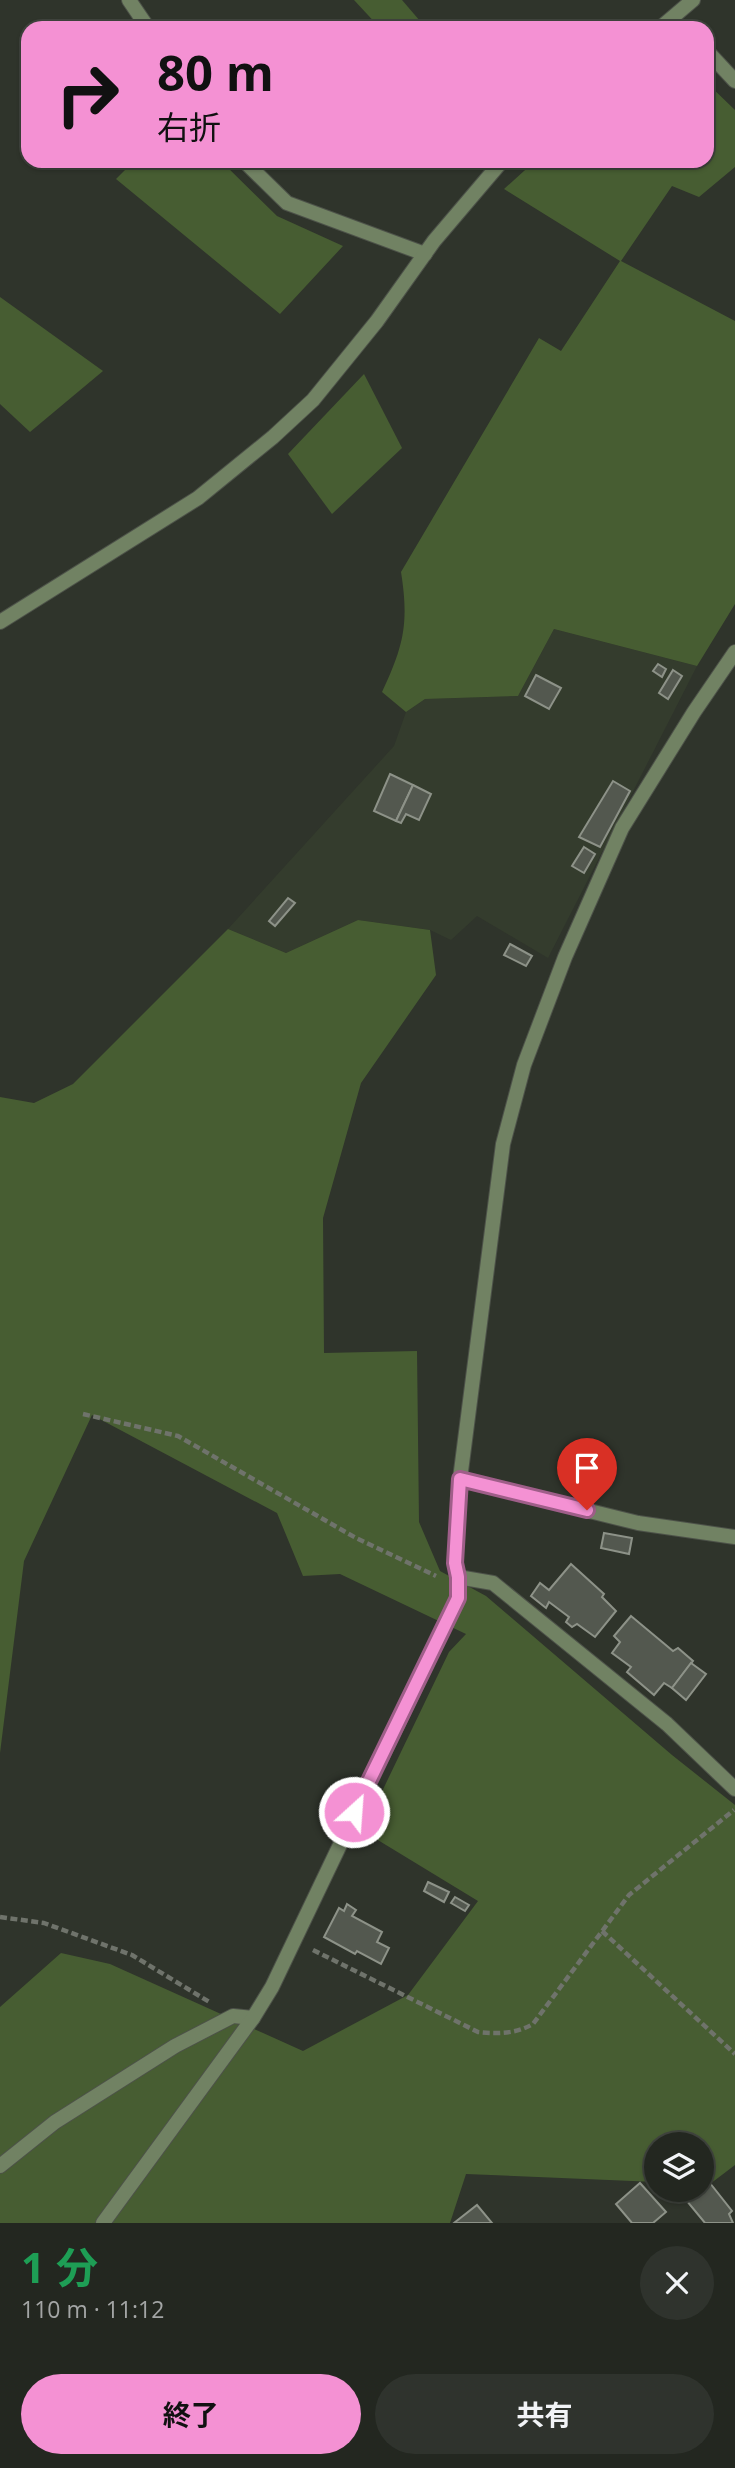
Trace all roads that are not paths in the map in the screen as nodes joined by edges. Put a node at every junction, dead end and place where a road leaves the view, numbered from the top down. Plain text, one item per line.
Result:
1 (129, 0) edge
2 (693, 0) edge
3 (675, 16) junction
4 (144, 21) edge
5 (669, 21) edge
6 (680, 21) edge
7 (714, 58) edge
8 (735, 81) edge
9 (251, 168) edge
10 (496, 168) edge
11 (425, 254) junction
12 (0, 622) edge
13 (735, 652) edge
14 (460, 1479) junction
15 (735, 1536) edge
16 (458, 1577) junction
17 (735, 1789) edge
18 (253, 2018) junction
19 (0, 2166) edge
20 (103, 2223) edge

1 - 4 street
2 - 3 street
3 - 5 street
3 - 6 street
7 - 8 street
9 - 11 street
10 - 11 street
11 - 12 street
13 - 14 street
14 - 15 street
14 - 16 street
16 - 17 street
16 - 18 street
18 - 19 street
18 - 20 street

